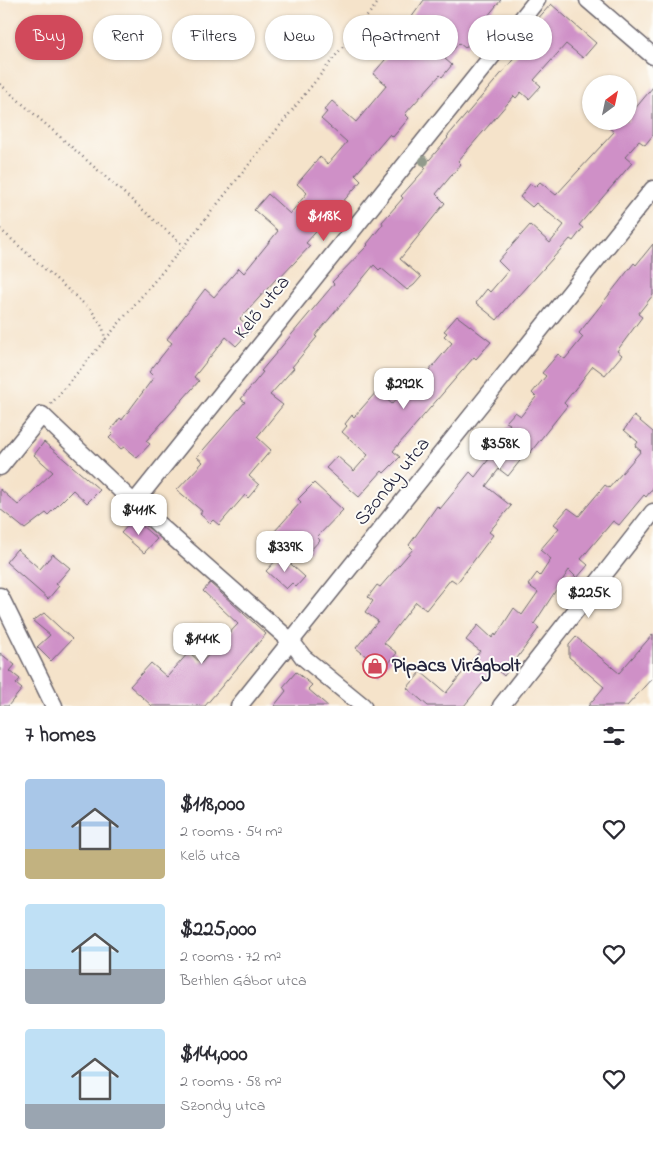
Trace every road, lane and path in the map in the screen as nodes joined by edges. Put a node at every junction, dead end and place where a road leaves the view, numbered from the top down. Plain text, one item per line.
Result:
1 (380, 0) edge
2 (537, 0) edge
3 (588, 0) edge
4 (653, 56) edge
5 (0, 84) edge
6 (653, 189) edge
7 (0, 229) edge
8 (184, 246) junction
9 (105, 340) junction
10 (42, 415) junction
11 (0, 466) edge
12 (134, 503) junction
13 (653, 512) edge
14 (0, 596) edge
15 (292, 642) junction
16 (54, 706) edge
17 (239, 706) edge
18 (363, 706) edge
19 (501, 706) edge

1 - 8 path
2 - 12 street, Kelő utca
3 - 4 street
5 - 8 path
6 - 15 street, Szondy utca
7 - 9 path
8 - 9 path
9 - 10 path
10 - 11 street
10 - 12 street
12 - 15 street
13 - 19 street
14 - 16 street
15 - 17 street, Szondy utca
15 - 18 street

